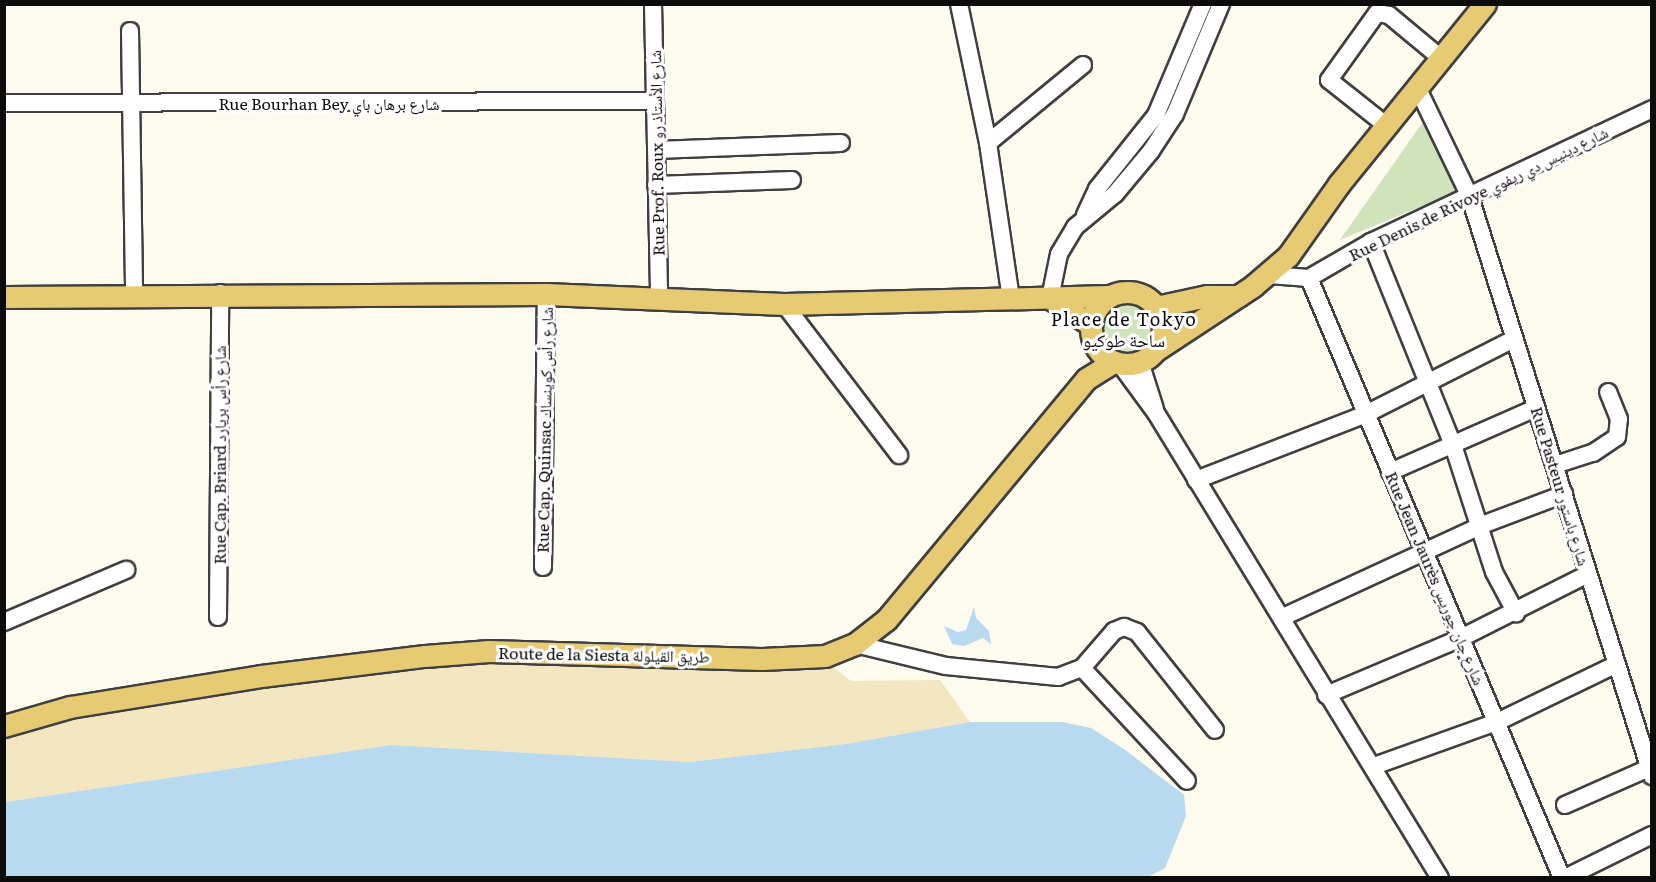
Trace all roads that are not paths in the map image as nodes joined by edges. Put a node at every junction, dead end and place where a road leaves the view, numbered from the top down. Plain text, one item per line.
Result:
1 (653, 4) edge
2 (959, 4) edge
3 (1203, 4) edge
4 (1221, 4) edge
5 (1485, 4) edge
6 (130, 31) dead end
7 (1442, 59) junction
8 (1083, 65) dead end
9 (1418, 89) junction
10 (653, 101) junction
11 (4, 103) edge
12 (132, 104) junction
13 (1652, 109) edge
14 (1387, 126) junction
15 (841, 142) dead end
16 (988, 143) junction
17 (656, 150) junction
18 (792, 180) dead end
19 (656, 184) junction
20 (1470, 197) junction
21 (1085, 215) junction
22 (1371, 242) junction
23 (1269, 275) junction
24 (1309, 278) junction
25 (220, 293) junction
26 (134, 294) junction
27 (546, 294) junction
28 (1109, 296) junction
29 (1238, 296) junction
30 (4, 297) edge
31 (1011, 298) junction
32 (1050, 298) junction
33 (659, 302) junction
34 (784, 304) junction
35 (1156, 307) junction
36 (1090, 324) junction
37 (1514, 339) junction
38 (1126, 358) junction
39 (1429, 385) junction
40 (1608, 392) dead end
41 (1536, 408) junction
42 (1366, 414) junction
43 (1453, 445) junction
44 (899, 456) dead end
45 (1554, 465) junction
46 (1390, 472) junction
47 (1196, 480) junction
48 (1564, 494) junction
49 (1482, 525) junction
50 (1423, 552) junction
51 (543, 567) dead end
52 (126, 570) dead end
53 (1588, 574) junction
54 (1516, 613) junction
55 (218, 616) dead end
56 (1283, 617) junction
57 (4, 622) edge
58 (1461, 638) junction
59 (855, 644) junction
60 (1617, 664) junction
61 (1082, 668) junction
62 (1326, 695) junction
63 (1497, 722) junction
64 (4, 726) edge
65 (1215, 730) dead end
66 (1374, 766) junction
67 (1650, 772) edge
68 (1187, 781) dead end
69 (1565, 805) dead end
70 (1652, 835) edge
71 (1440, 878) edge
72 (1564, 878) edge

1 - 10 street, Rue Prof. Roux شارع الأستاذ رو
2 - 16 street
3 - 21 street
4 - 21 street
5 - 7 main road, Route de la Siesta طريق القيلولة
6 - 12 street
7 - 9 main road, Route de la Siesta طريق القيلولة
7 - 14 street
8 - 16 street
9 - 14 main road, Route de la Siesta طريق القيلولة
9 - 20 street, Rue Pasteur شارع باستور
10 - 12 street, Rue Bourhan Bey شارع برهان باي
10 - 17 street, Rue Prof. Roux شارع الأستاذ رو
11 - 12 street, Rue Bourhan Bey شارع برهان باي
12 - 26 street
13 - 20 street, Rue Denis de Rivoye شارع دينيس دي ريفوي
14 - 23 main road, Route de la Siesta طريق القيلولة
15 - 17 street
16 - 31 street
17 - 19 street, Rue Prof. Roux شارع الأستاذ رو
18 - 19 street
19 - 33 street, Rue Prof. Roux شارع الأستاذ رو
20 - 22 street, Rue Denis de Rivoye شارع دينيس دي ريفوي
20 - 37 street, Rue Pasteur شارع باستور
21 - 32 street
22 - 24 street, Rue Denis de Rivoye شارع دينيس دي ريفوي
22 - 39 street
23 - 24 street
23 - 29 main road, Route de la Siesta طريق القيلولة
24 - 42 street, Rue Jean Jaurès شارع جان جوريس
25 - 26 main road
25 - 27 main road
25 - 55 street, Rue Cap. Briard شارع رأس بريارد
26 - 30 main road
27 - 33 main road
27 - 51 street, Rue Cap. Quinsac شارع رأس كوينساك
28 - 32 main road
28 - 35 main road
28 - 36 main road
29 - 35 main road
29 - 38 main road, Route de la Siesta طريق القيلولة
31 - 32 main road
31 - 34 main road
32 - 36 main road
33 - 34 main road
34 - 44 street
35 - 38 main road
36 - 38 main road
37 - 39 street
37 - 41 street, Rue Pasteur شارع باستور
38 - 47 street
38 - 59 main road, Route de la Siesta طريق القيلولة
39 - 42 street
39 - 43 street
40 - 45 street
41 - 43 street
41 - 45 street, Rue Pasteur شارع باستور
42 - 46 street, Rue Jean Jaurès شارع جان جوريس
42 - 47 street
43 - 46 street
43 - 49 street
45 - 48 street, Rue Pasteur شارع باستور
46 - 50 street, Rue Jean Jaurès شارع جان جوريس
47 - 56 street
48 - 49 street
48 - 53 street, Rue Pasteur شارع باستور
49 - 50 street
49 - 54 street
50 - 56 street
50 - 58 street, Rue Jean Jaurès شارع جان جوريس
52 - 57 street
53 - 54 street
53 - 60 street, Rue Pasteur شارع باستور
54 - 58 street
56 - 62 street
58 - 62 street
58 - 63 street, Rue Jean Jaurès شارع جان جوريس
59 - 61 street
59 - 64 main road, Route de la Siesta طريق القيلولة
60 - 63 street
60 - 67 street, Rue Pasteur شارع باستور
61 - 65 street
61 - 68 street
62 - 66 street
63 - 66 street
63 - 72 street, Rue Jean Jaurès شارع جان جوريس
66 - 71 street
67 - 69 street
70 - 72 street

